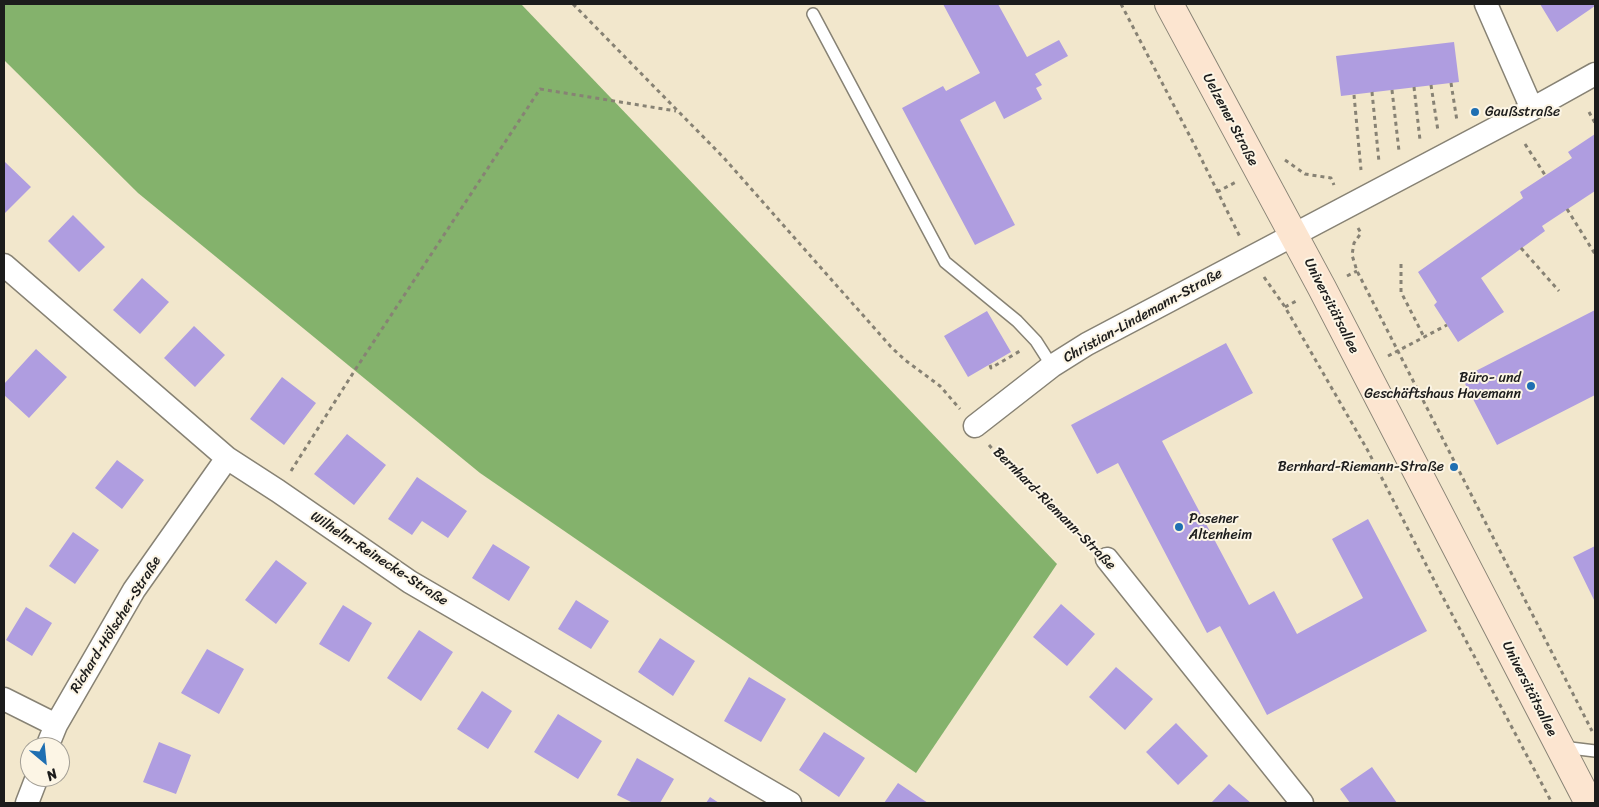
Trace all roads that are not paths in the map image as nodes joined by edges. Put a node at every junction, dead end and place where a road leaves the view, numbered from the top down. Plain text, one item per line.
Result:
1 (1169, 4) edge
2 (1486, 4) edge
3 (813, 14) dead end
4 (1595, 74) edge
5 (1532, 109) junction
6 (1294, 235) junction
7 (4, 265) edge
8 (1052, 366) junction
9 (975, 426) road end
10 (227, 458) junction
11 (1107, 559) road end
12 (4, 699) edge
13 (56, 724) junction
14 (51, 737) edge
15 (1560, 747) junction
16 (1595, 750) edge
17 (33, 787) edge
18 (27, 803) edge
19 (790, 803) edge
20 (1302, 803) edge
21 (1589, 803) edge

1 - 6 main road, Uelzener Straße
2 - 5 street
3 - 8 lane
4 - 5 street
5 - 6 street
6 - 8 street, Christian-Lindemann-Straße
6 - 15 main road, Universitätsallee
7 - 10 street, Wilhelm-Reinecke-Straße
8 - 9 street, Christian-Lindemann-Straße
10 - 13 street, Richard-Hölscher-Straße
10 - 19 street, Wilhelm-Reinecke-Straße
11 - 20 street, Bernhard-Riemann-Straße
12 - 13 street
13 - 14 street, Richard-Hölscher-Straße
15 - 16 lane
15 - 21 main road, Universitätsallee
17 - 18 street

